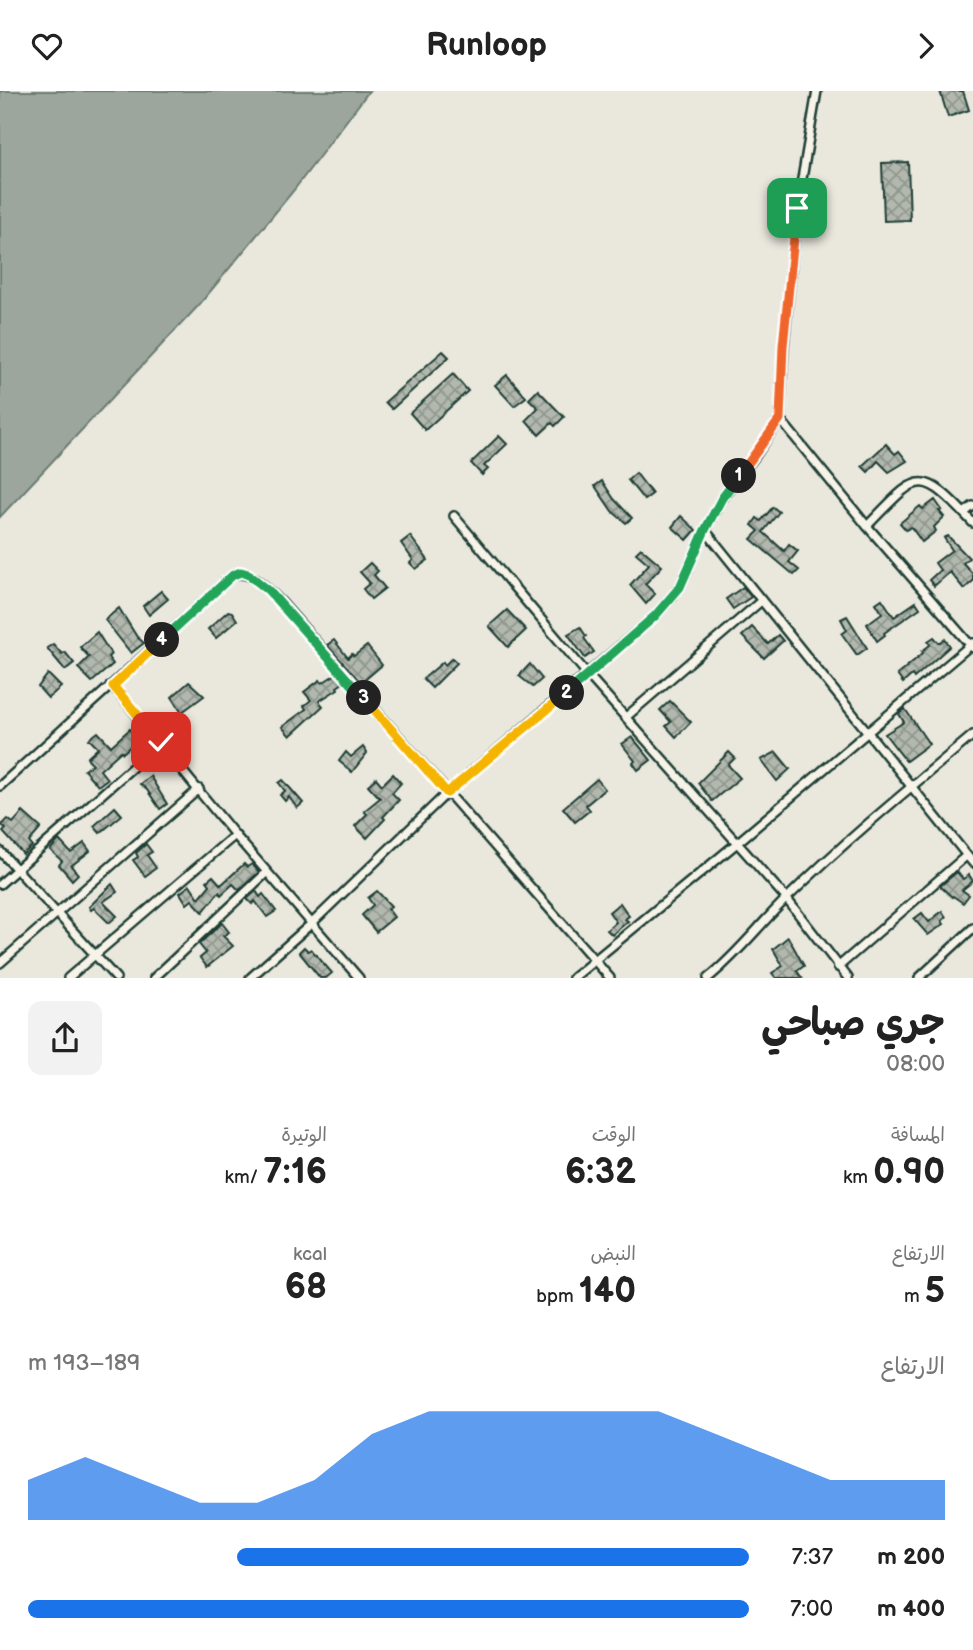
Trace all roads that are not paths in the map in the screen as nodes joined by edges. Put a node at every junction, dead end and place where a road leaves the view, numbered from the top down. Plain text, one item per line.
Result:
1 (817, 91) edge
2 (780, 419) junction
3 (973, 506) edge
4 (964, 513) junction
5 (454, 516) dead end
6 (973, 523) edge
7 (867, 526) junction
8 (705, 530) junction
9 (761, 601) junction
10 (972, 646) edge
11 (588, 675) junction
12 (113, 686) junction
13 (626, 717) junction
14 (867, 733) junction
15 (973, 735) edge
16 (161, 742) junction
17 (0, 786) edge
18 (910, 787) junction
19 (199, 789) junction
20 (447, 793) junction
21 (235, 835) junction
22 (737, 843) junction
23 (0, 851) edge
24 (966, 856) junction
25 (973, 863) edge
26 (15, 870) junction
27 (266, 873) junction
28 (0, 884) edge
29 (786, 898) junction
30 (56, 914) junction
31 (311, 924) junction
32 (973, 928) edge
33 (94, 955) junction
34 (594, 960) junction
35 (0, 963) edge
36 (838, 967) junction
37 (68, 978) edge
38 (116, 978) edge
39 (154, 978) edge
40 (250, 978) edge
41 (359, 978) edge
42 (573, 978) edge
43 (610, 978) edge
44 (708, 978) edge
45 (848, 978) edge
46 (919, 978) edge

1 - 2 street
2 - 7 street
2 - 8 street
3 - 4 street
4 - 6 street
4 - 7 street
5 - 11 street
7 - 10 street
8 - 9 street
8 - 11 street
9 - 13 street
9 - 14 street
10 - 14 street
11 - 13 street
11 - 20 street
12 - 16 street
12 - 17 street
12 - 20 street
13 - 22 street
14 - 18 street
14 - 22 street
15 - 18 street
16 - 19 street
16 - 26 street
18 - 24 street
18 - 29 street
19 - 21 street
19 - 30 street
20 - 31 street
20 - 34 street
21 - 27 street
21 - 33 street
22 - 29 street
22 - 34 street
23 - 26 street
24 - 25 street
24 - 36 street
26 - 28 street
26 - 30 street
27 - 31 street
27 - 39 street
29 - 36 street
29 - 44 street
30 - 33 street
30 - 35 street
31 - 40 street
31 - 41 street
32 - 46 street
33 - 37 street
33 - 38 street
34 - 42 street
34 - 43 street
36 - 45 street

